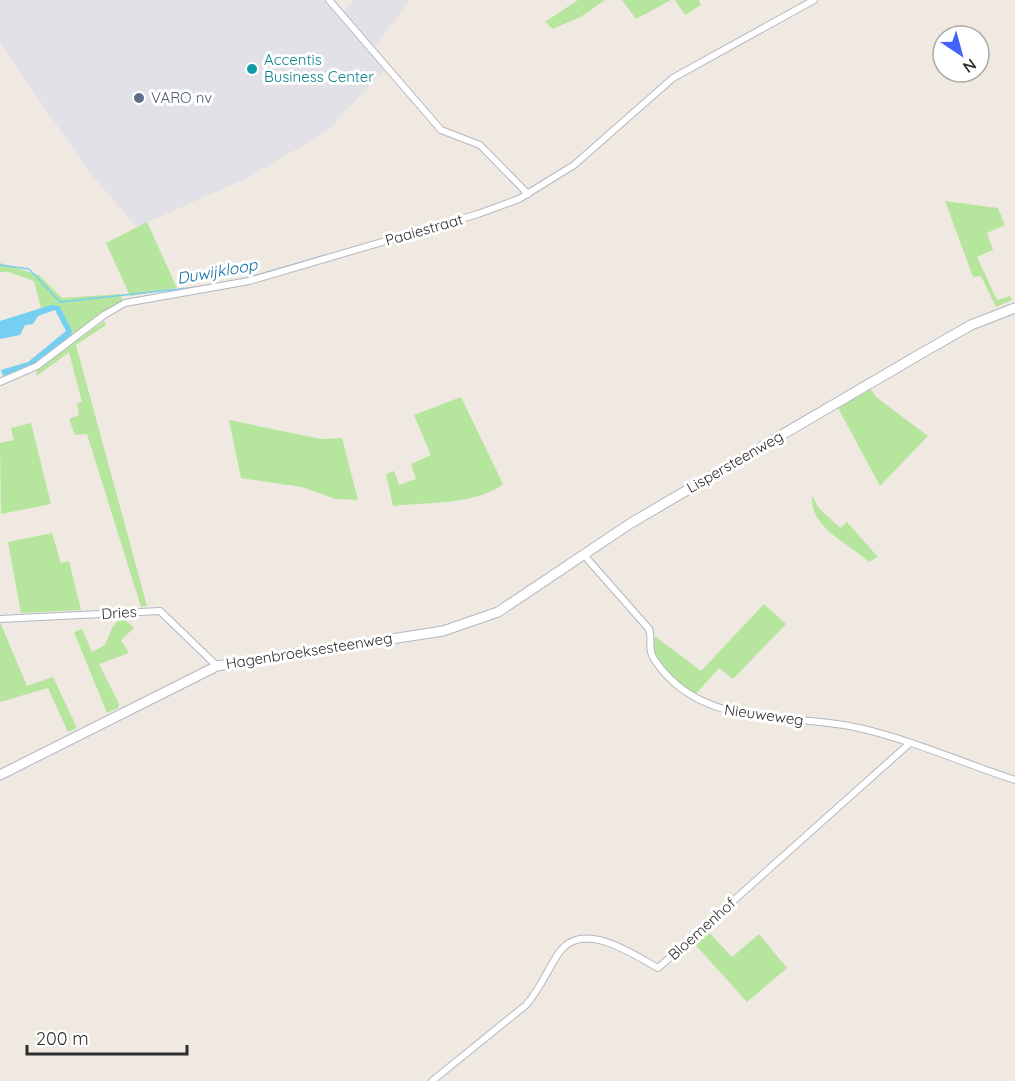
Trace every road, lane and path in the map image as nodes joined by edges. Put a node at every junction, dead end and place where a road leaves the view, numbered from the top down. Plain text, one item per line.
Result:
1 (329, 0) edge
2 (814, 0) edge
3 (528, 194) junction
4 (1015, 308) edge
5 (0, 382) edge
6 (583, 554) junction
7 (0, 619) edge
8 (462, 625) joint
9 (217, 666) junction
10 (910, 743) junction
11 (0, 775) edge
12 (1015, 780) edge
13 (432, 1081) edge

1 - 3 street
2 - 3 street, Paaiestraat
3 - 5 street, Paaiestraat
4 - 6 street, Lispersteenweg
6 - 8 street, Lispersteenweg
6 - 10 street, Nieuweweg
7 - 9 street, Dries
8 - 9 street, Hagenbroeksesteenweg
9 - 11 street, Hagenbroeksesteenweg
10 - 12 street, Nieuweweg
10 - 13 street, Bloemenhof

